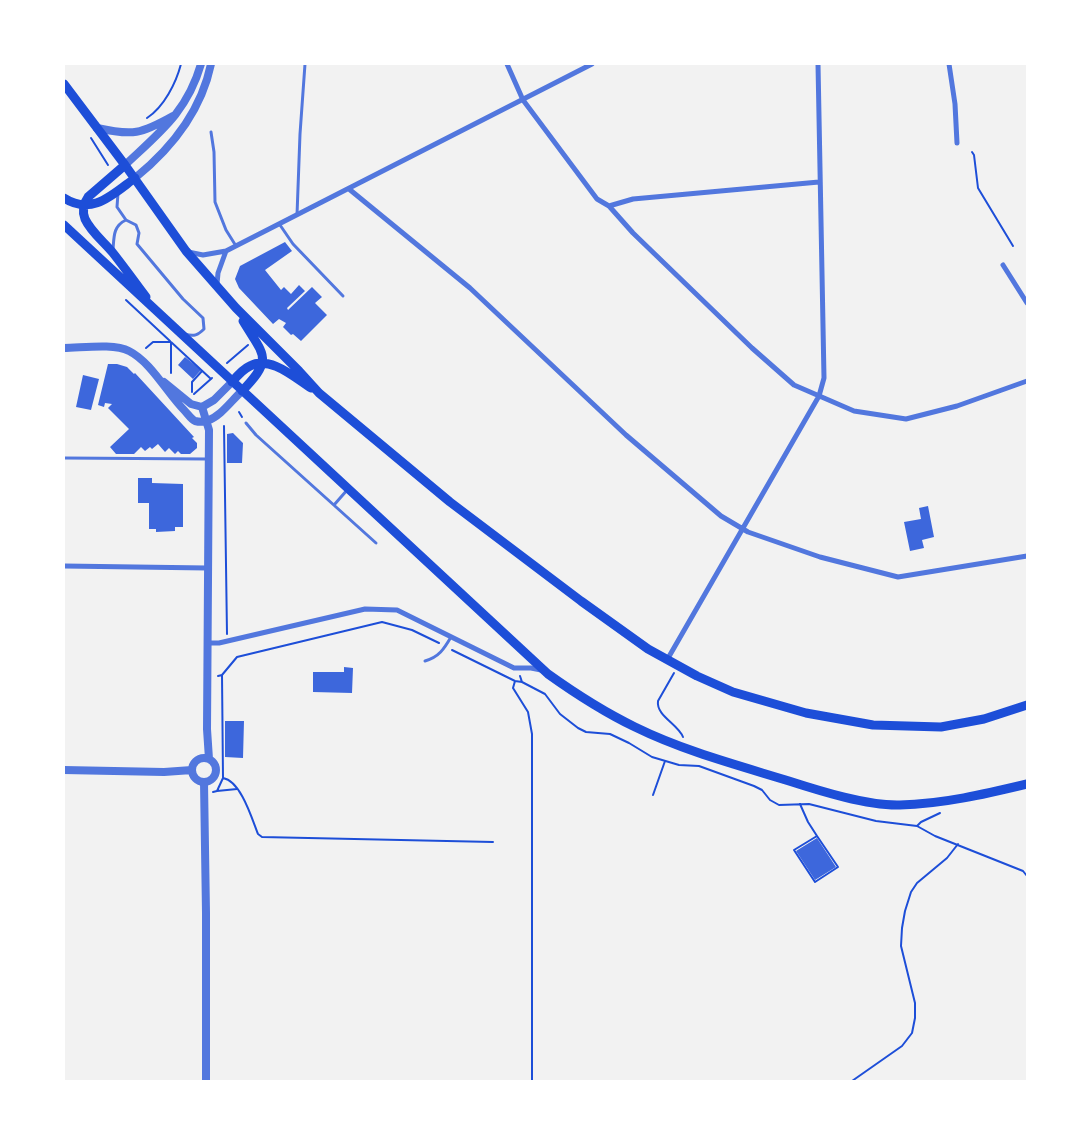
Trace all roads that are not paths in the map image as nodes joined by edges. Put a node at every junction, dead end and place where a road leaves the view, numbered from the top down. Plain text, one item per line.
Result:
1 (201, 64) edge
2 (212, 64) edge
3 (305, 64) edge
4 (506, 64) edge
5 (592, 64) edge
6 (818, 64) edge
7 (949, 64) edge
8 (64, 84) edge
9 (523, 100) junction
10 (178, 113) junction
11 (97, 128) junction
12 (211, 132) dead end
13 (957, 143) dead end
14 (125, 165) junction
15 (135, 178) junction
16 (819, 182) junction
17 (349, 189) junction
18 (119, 190) junction
19 (64, 198) edge
20 (84, 205) junction
21 (609, 206) junction
22 (296, 216) junction
23 (126, 220) junction
24 (64, 225) edge
25 (280, 225) junction
26 (236, 246) junction
27 (186, 251) junction
28 (226, 252) junction
29 (113, 253) junction
30 (1003, 264) dead end
31 (217, 286) junction
32 (343, 296) dead end
33 (1027, 302) edge
34 (236, 308) junction
35 (158, 313) junction
36 (178, 332) junction
37 (64, 348) edge
38 (263, 363) junction
39 (158, 378) junction
40 (1027, 381) edge
41 (232, 382) junction
42 (242, 391) junction
43 (319, 393) junction
44 (819, 396) junction
45 (202, 407) junction
46 (206, 421) junction
47 (246, 424) dead end
48 (64, 458) edge
49 (207, 459) junction
50 (348, 488) junction
51 (334, 506) junction
52 (743, 529) junction
53 (376, 542) dead end
54 (1027, 556) edge
55 (64, 566) edge
56 (207, 568) junction
57 (451, 636) junction
58 (207, 643) junction
59 (667, 660) junction
60 (425, 661) dead end
61 (548, 674) junction
62 (1027, 705) edge
63 (209, 759) junction
64 (64, 770) edge
65 (192, 770) junction
66 (204, 782) junction
67 (1027, 784) edge
68 (206, 1081) edge

1 - 10 street
2 - 15 street
3 - 22 lane
4 - 9 street
5 - 9 street
6 - 16 street
7 - 13 street
8 - 11 main road
9 - 17 street
9 - 21 street
10 - 11 street
10 - 14 street
11 - 14 main road
12 - 26 lane
14 - 15 main road
14 - 20 main road
15 - 18 main road
15 - 27 main road
16 - 21 street
16 - 44 street
17 - 22 street
17 - 52 street
18 - 20 main road
18 - 23 lane
19 - 20 main road
20 - 29 main road
21 - 44 street
22 - 25 street
23 - 29 lane
23 - 36 lane
24 - 35 main road
25 - 26 street
25 - 32 lane
26 - 28 street
27 - 28 street
27 - 31 main road
28 - 31 street
29 - 35 main road
30 - 33 street
31 - 34 main road
34 - 38 main road
34 - 43 main road
35 - 36 main road
36 - 41 main road
37 - 39 street
38 - 41 main road
38 - 42 main road
38 - 43 main road
39 - 45 street
39 - 46 street
40 - 44 street
41 - 42 main road
41 - 45 street
42 - 46 street
42 - 50 main road
43 - 59 main road
44 - 52 street
45 - 46 street
46 - 49 street
47 - 51 lane
48 - 49 lane
49 - 56 street
50 - 51 lane
50 - 61 main road
51 - 53 lane
52 - 54 street
52 - 59 street
55 - 56 street
56 - 58 street
57 - 58 street
57 - 60 lane
57 - 61 street
58 - 63 street
59 - 62 main road
61 - 67 main road
63 - 65 street
63 - 66 street
64 - 65 street
65 - 66 street
66 - 68 street

